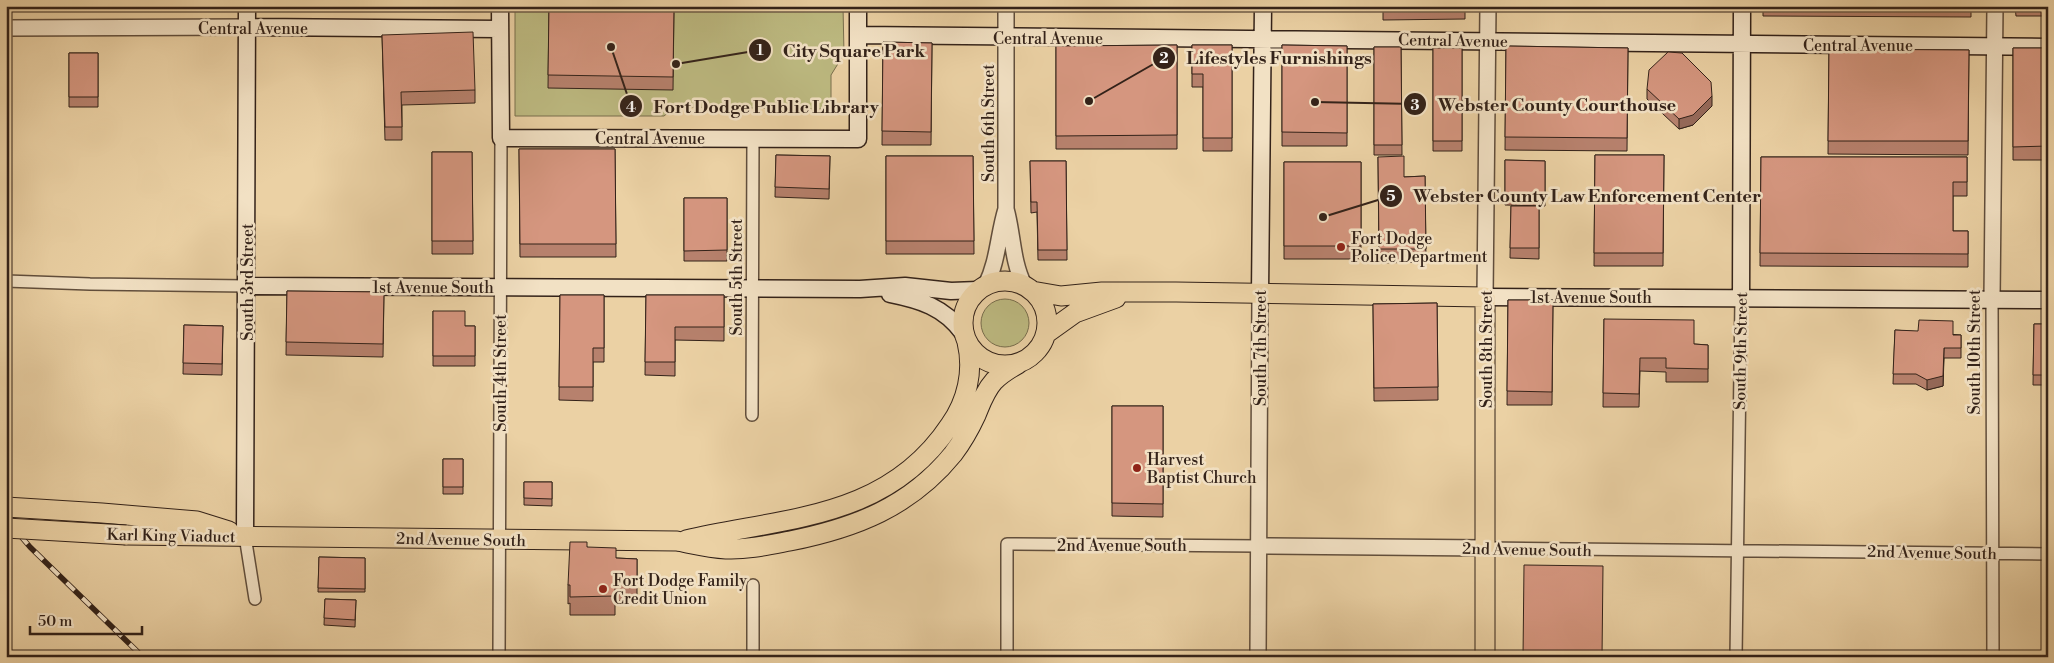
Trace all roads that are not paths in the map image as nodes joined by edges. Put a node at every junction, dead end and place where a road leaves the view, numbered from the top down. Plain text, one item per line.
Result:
1 (247, 6) edge
2 (500, 6) edge
3 (858, 6) edge
4 (1006, 6) edge
5 (1263, 6) edge
6 (1488, 6) edge
7 (1742, 6) edge
8 (1995, 6) edge
9 (247, 27) junction
10 (6, 28) edge
11 (499, 29) junction
12 (858, 35) junction
13 (1006, 38) junction
14 (1262, 39) junction
15 (1487, 41) junction
16 (1741, 44) junction
17 (1995, 46) junction
18 (2048, 47) edge
19 (501, 138) junction
20 (753, 138) junction
21 (1006, 208) junction
22 (6, 280) edge
23 (247, 286) junction
24 (501, 287) junction
25 (751, 288) junction
26 (982, 288) junction
27 (1028, 288) junction
28 (860, 289) junction
29 (1134, 293) junction
30 (1260, 293) junction
31 (1486, 297) junction
32 (1741, 299) junction
33 (1992, 299) junction
34 (2048, 300) edge
35 (1047, 333) junction
36 (965, 337) junction
37 (1018, 364) junction
38 (752, 415) dead end
39 (6, 507) edge
40 (6, 528) edge
41 (245, 536) junction
42 (500, 540) junction
43 (677, 542) junction
44 (1259, 546) junction
45 (1485, 548) junction
46 (1737, 551) junction
47 (1992, 553) junction
48 (2048, 554) edge
49 (752, 585) dead end
50 (255, 599) dead end
51 (499, 657) edge
52 (753, 657) edge
53 (1007, 657) edge
54 (1258, 657) edge
55 (1485, 657) edge
56 (1736, 657) edge
57 (1993, 657) edge

1 - 9 main road, South 3rd Street
2 - 11 main road, South 4th Street
3 - 12 main road
4 - 13 street, South 6th Street
5 - 14 main road, South 7th Street
6 - 15 street, South 8th Street
7 - 16 main road, South 9th Street
8 - 17 street, South 10th Street
9 - 10 street, Central Avenue
9 - 11 main road, Central Avenue
9 - 23 main road, South 3rd Street
11 - 19 main road, South 4th Street
12 - 13 main road, Central Avenue
12 - 20 main road, Central Avenue
13 - 14 main road, Central Avenue
13 - 21 street, South 6th Street
14 - 15 main road, Central Avenue
14 - 30 main road, South 7th Street
15 - 16 main road, Central Avenue
15 - 31 street, South 8th Street
16 - 17 main road, Central Avenue
16 - 32 main road, South 9th Street
17 - 18 main road, Central Avenue
17 - 33 street, South 10th Street
19 - 20 main road, Central Avenue
19 - 24 street, South 4th Street
20 - 25 street, South 5th Street
21 - 26 street, South 6th Street
21 - 27 street, South 6th Street
22 - 23 street, 1st Avenue South
23 - 24 main road, 1st Avenue South
23 - 41 main road, South 3rd Street
24 - 25 main road, 1st Avenue South
24 - 42 street, South 4th Street
25 - 28 main road, 1st Avenue South
25 - 38 street, South 5th Street
26 - 27 main road, 1st Avenue South
26 - 28 main road, 1st Avenue South
26 - 36 main road
27 - 29 main road, 1st Avenue South
27 - 35 main road
28 - 36 main road, 1st Avenue South
29 - 30 main road, 1st Avenue South
29 - 35 main road, 1st Avenue South
30 - 31 main road, 1st Avenue South
30 - 44 street, South 7th Street
31 - 32 main road, 1st Avenue South
31 - 45 main road, South 8th Street
32 - 33 main road, 1st Avenue South
32 - 46 street, South 9th Street
33 - 34 main road, 1st Avenue South
33 - 47 street, South 10th Street
35 - 37 main road, 1st Avenue South
36 - 37 main road, 1st Avenue South
36 - 43 main road, 2nd Avenue South
37 - 43 main road, 2nd Avenue South
39 - 41 main road, Karl King Viaduct
40 - 41 main road, Karl King Viaduct, bridge
41 - 42 main road, 2nd Avenue South
41 - 50 street
42 - 43 main road, 2nd Avenue South
42 - 51 street, South 4th Street
44 - 45 street, 2nd Avenue South
44 - 53 street, 2nd Avenue South
44 - 54 street, South 7th Street
45 - 46 street, 2nd Avenue South
45 - 55 main road, South 8th Street
46 - 47 street, 2nd Avenue South
46 - 56 street, South 9th Street
47 - 48 street, 2nd Avenue South
47 - 57 street, South 10th Street
49 - 52 street

